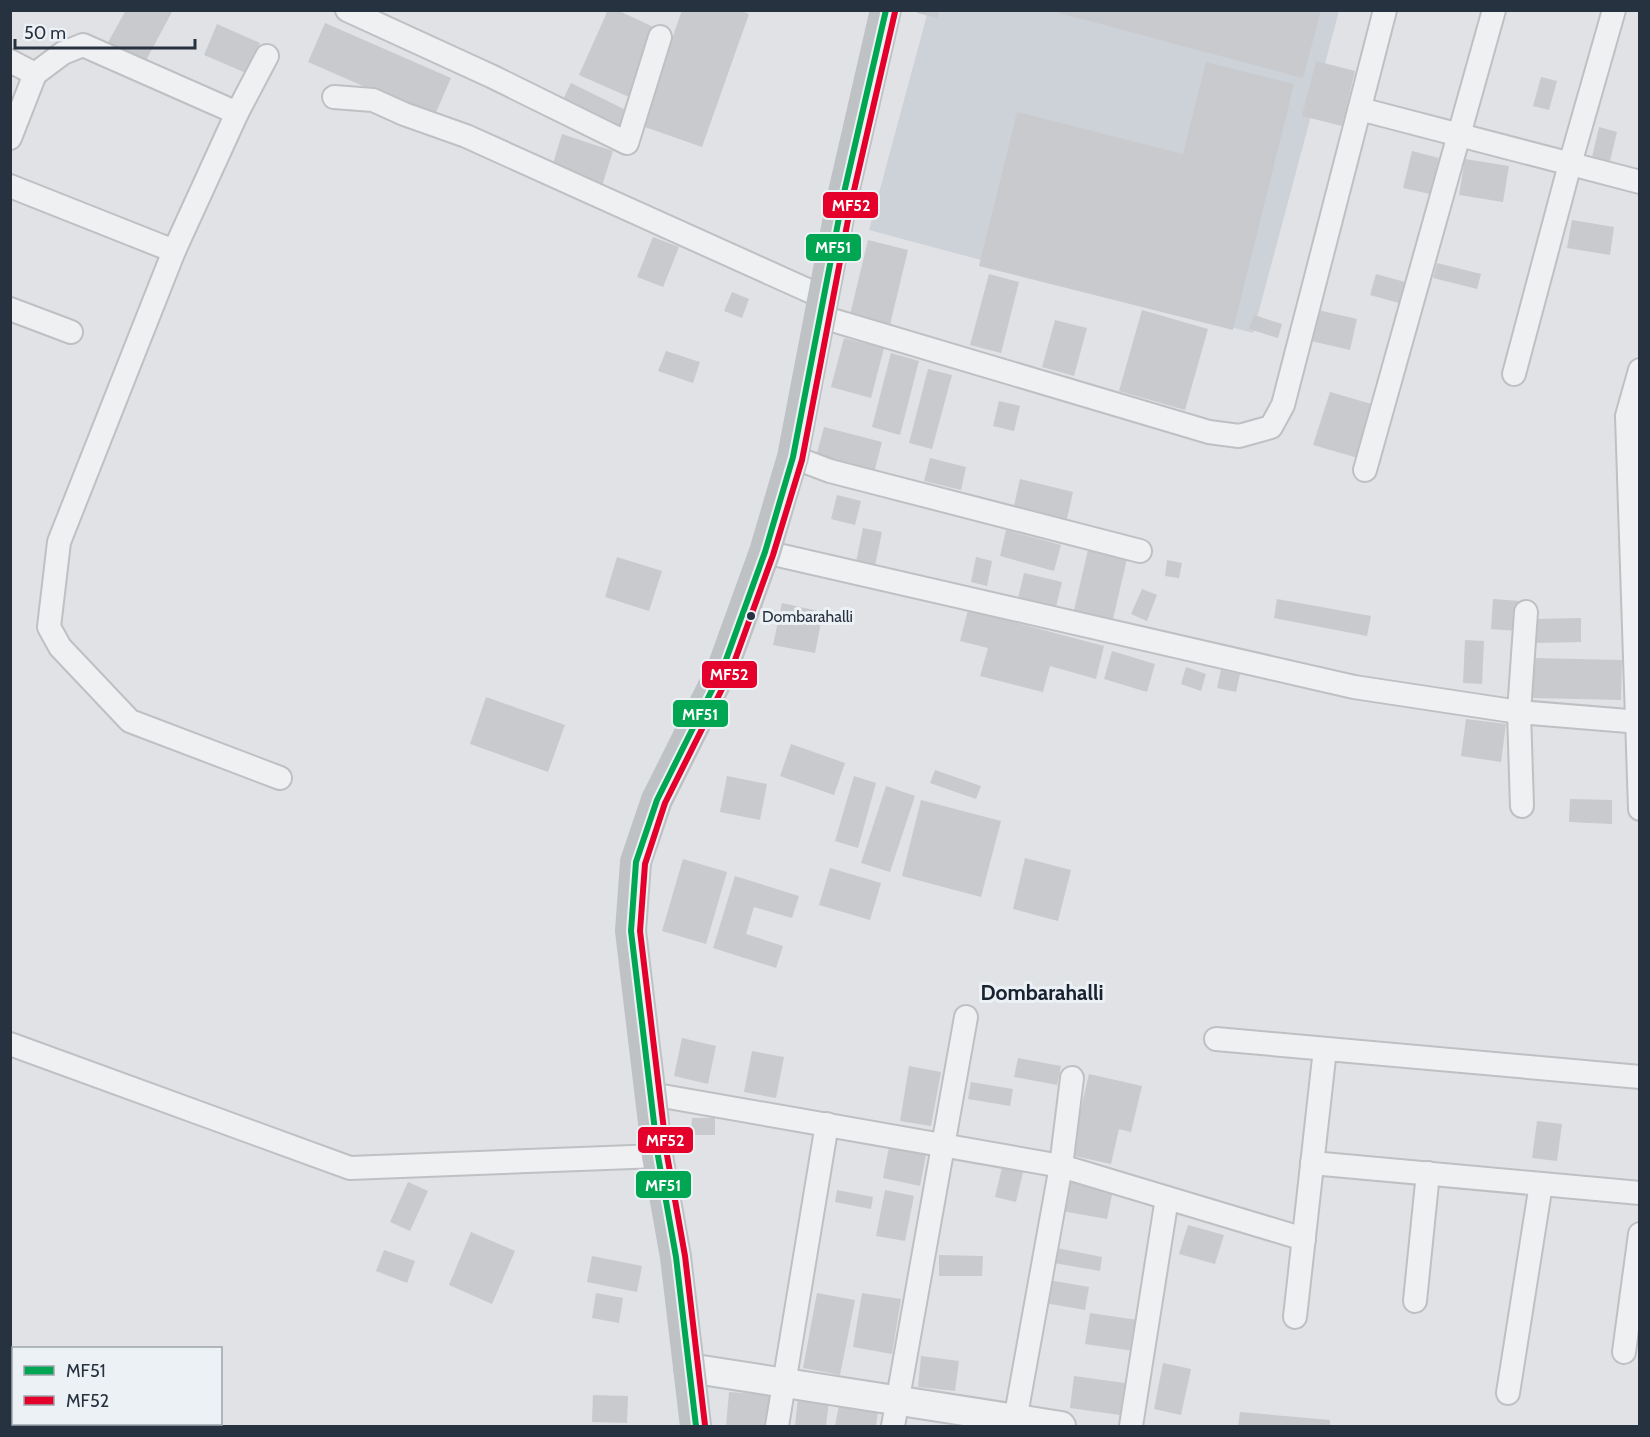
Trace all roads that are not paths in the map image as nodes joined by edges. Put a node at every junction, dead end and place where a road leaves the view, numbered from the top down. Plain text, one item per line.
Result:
1 (347, 10) edge
2 (886, 10) edge
3 (1385, 10) edge
4 (1494, 10) edge
5 (1614, 10) edge
6 (660, 37) dead end
7 (267, 56) dead end
8 (10, 61) edge
9 (35, 74) junction
10 (334, 97) dead end
11 (1360, 109) junction
12 (237, 112) junction
13 (1460, 135) junction
14 (10, 138) edge
15 (1570, 164) junction
16 (1640, 182) edge
17 (10, 186) edge
18 (174, 251) junction
19 (823, 308) junction
20 (10, 309) edge
21 (71, 332) dead end
22 (1640, 370) edge
23 (1514, 374) dead end
24 (1633, 415) edge
25 (793, 456) junction
26 (1365, 470) dead end
27 (1140, 551) dead end
28 (765, 552) junction
29 (1526, 612) dead end
30 (1519, 712) junction
31 (1638, 722) edge
32 (280, 777) dead end
33 (1522, 806) dead end
34 (1640, 809) edge
35 (966, 1017) dead end
36 (1215, 1039) dead end
37 (10, 1044) edge
38 (1325, 1049) junction
39 (1640, 1077) edge
40 (1072, 1078) dead end
41 (651, 1094) junction
42 (827, 1124) junction
43 (944, 1145) junction
44 (658, 1156) junction
45 (1312, 1163) junction
46 (1061, 1166) junction
47 (1428, 1173) junction
48 (1541, 1184) junction
49 (1640, 1193) edge
50 (1167, 1198) junction
51 (1640, 1234) edge
52 (1304, 1239) junction
53 (1415, 1301) dead end
54 (1295, 1317) dead end
55 (1624, 1352) dead end
56 (689, 1368) junction
57 (784, 1384) junction
58 (1508, 1393) dead end
59 (895, 1414) edge
60 (1014, 1423) edge
61 (696, 1426) edge
62 (777, 1426) edge
63 (1061, 1426) edge
64 (1131, 1426) edge

1 - 6 street
2 - 19 main road
3 - 11 street
4 - 13 street
5 - 15 street
7 - 12 street
8 - 9 street
9 - 12 street
9 - 14 street
10 - 19 street
11 - 13 street
11 - 19 street
12 - 18 street
13 - 15 street
13 - 26 street
15 - 16 street
15 - 23 street
17 - 18 street
18 - 32 street
19 - 25 main road
20 - 21 street
22 - 24 street
24 - 31 street
25 - 27 street
25 - 28 main road
28 - 30 street
28 - 41 main road
29 - 30 street
30 - 31 street
30 - 33 street
31 - 34 street
35 - 43 street
36 - 38 street
37 - 44 street
38 - 39 street
38 - 45 street
40 - 46 street
41 - 42 street
41 - 44 main road
42 - 43 street
42 - 57 street
43 - 46 street
43 - 59 street
44 - 56 main road
45 - 47 street
45 - 52 street
46 - 50 street
46 - 60 street
47 - 48 street
47 - 53 street
48 - 49 street
48 - 58 street
50 - 52 street
50 - 64 street
51 - 55 street
52 - 54 street
56 - 57 street
56 - 61 main road
57 - 59 street
57 - 62 street
59 - 60 street
60 - 63 street

